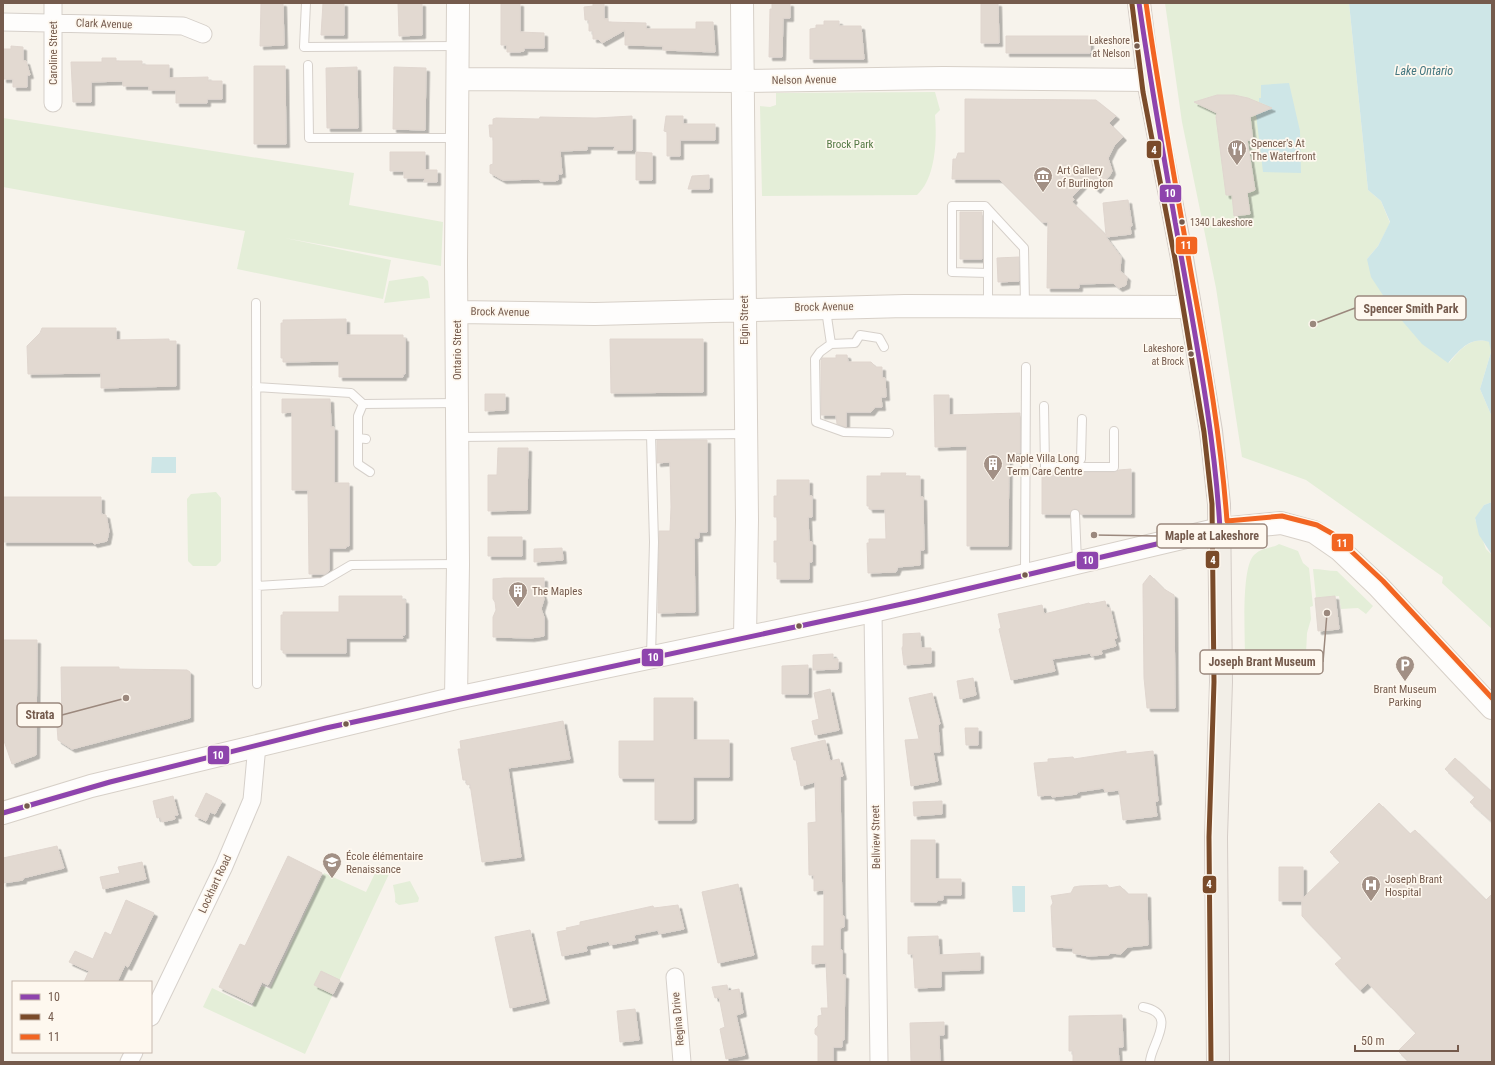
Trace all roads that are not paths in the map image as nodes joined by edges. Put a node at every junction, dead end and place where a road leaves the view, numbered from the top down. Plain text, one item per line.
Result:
1 (53, 3) edge
2 (306, 3) edge
3 (458, 3) edge
4 (742, 3) edge
5 (1139, 3) edge
6 (3, 22) edge
7 (53, 22) junction
8 (203, 34) dead end
9 (458, 46) junction
10 (308, 65) dead end
11 (458, 80) junction
12 (1149, 80) junction
13 (742, 81) junction
14 (53, 103) dead end
15 (457, 138) junction
16 (988, 210) junction
17 (988, 272) junction
18 (256, 303) dead end
19 (988, 306) junction
20 (1025, 306) junction
21 (826, 307) junction
22 (1190, 307) junction
23 (744, 311) junction
24 (457, 312) junction
25 (831, 344) junction
26 (884, 347) dead end
27 (1026, 368) dead end
28 (256, 388) junction
29 (458, 403) junction
30 (363, 404) junction
31 (1044, 406) dead end
32 (1082, 419) dead end
33 (1114, 431) dead end
34 (889, 433) dead end
35 (746, 434) junction
36 (651, 435) junction
37 (458, 437) junction
38 (1076, 468) junction
39 (370, 472) dead end
40 (1076, 514) dead end
41 (1220, 529) junction
42 (1077, 563) junction
43 (458, 564) junction
44 (1025, 575) junction
45 (257, 586) junction
46 (872, 611) junction
47 (745, 637) junction
48 (651, 657) junction
49 (257, 684) dead end
50 (456, 698) junction
51 (1492, 708) edge
52 (257, 745) junction
53 (3, 813) edge
54 (675, 977) dead end
55 (1143, 1007) dead end
56 (152, 1015) edge
57 (134, 1053) edge
58 (129, 1062) edge
59 (682, 1062) edge
60 (879, 1062) edge
61 (1150, 1062) edge
62 (1218, 1062) edge

1 - 7 street, Caroline Street
2 - 9 lane
3 - 9 street, Ontario Street
4 - 13 street, Elgin Street
5 - 12 main road
6 - 7 street, Clark Avenue
7 - 8 street, Clark Avenue
7 - 14 street, Caroline Street
9 - 11 street, Ontario Street
10 - 15 lane
11 - 13 street, Nelson Avenue
11 - 15 street, Ontario Street
12 - 13 street, Nelson Avenue
12 - 22 main road
13 - 23 street, Elgin Street
15 - 24 street, Ontario Street
16 - 17 lane
16 - 17 lane
16 - 20 lane
17 - 19 lane
18 - 28 lane
19 - 20 street, Brock Avenue
19 - 21 street, Brock Avenue
20 - 22 street, Brock Avenue
21 - 23 street, Brock Avenue
21 - 25 lane
22 - 41 main road
23 - 24 street, Brock Avenue
23 - 35 street, Elgin Street
24 - 29 street, Ontario Street
25 - 26 lane
25 - 34 lane
27 - 44 lane
28 - 30 lane
28 - 45 lane
29 - 30 lane
29 - 37 street, Ontario Street
30 - 39 lane
31 - 38 lane
32 - 38 lane
33 - 38 lane
35 - 36 lane
35 - 47 street, Elgin Street
36 - 37 lane
36 - 48 lane
37 - 43 street, Ontario Street
40 - 42 lane
41 - 42 street
41 - 51 street
41 - 62 main road
42 - 44 street
43 - 45 lane
43 - 50 street, Ontario Street
44 - 46 street
45 - 49 lane
46 - 47 street
46 - 60 street, Bellview Street
47 - 48 street
48 - 50 street
50 - 52 street
52 - 53 street
52 - 56 street, Lockhart Road
54 - 59 street, Regina Drive
55 - 61 lane
57 - 58 street

